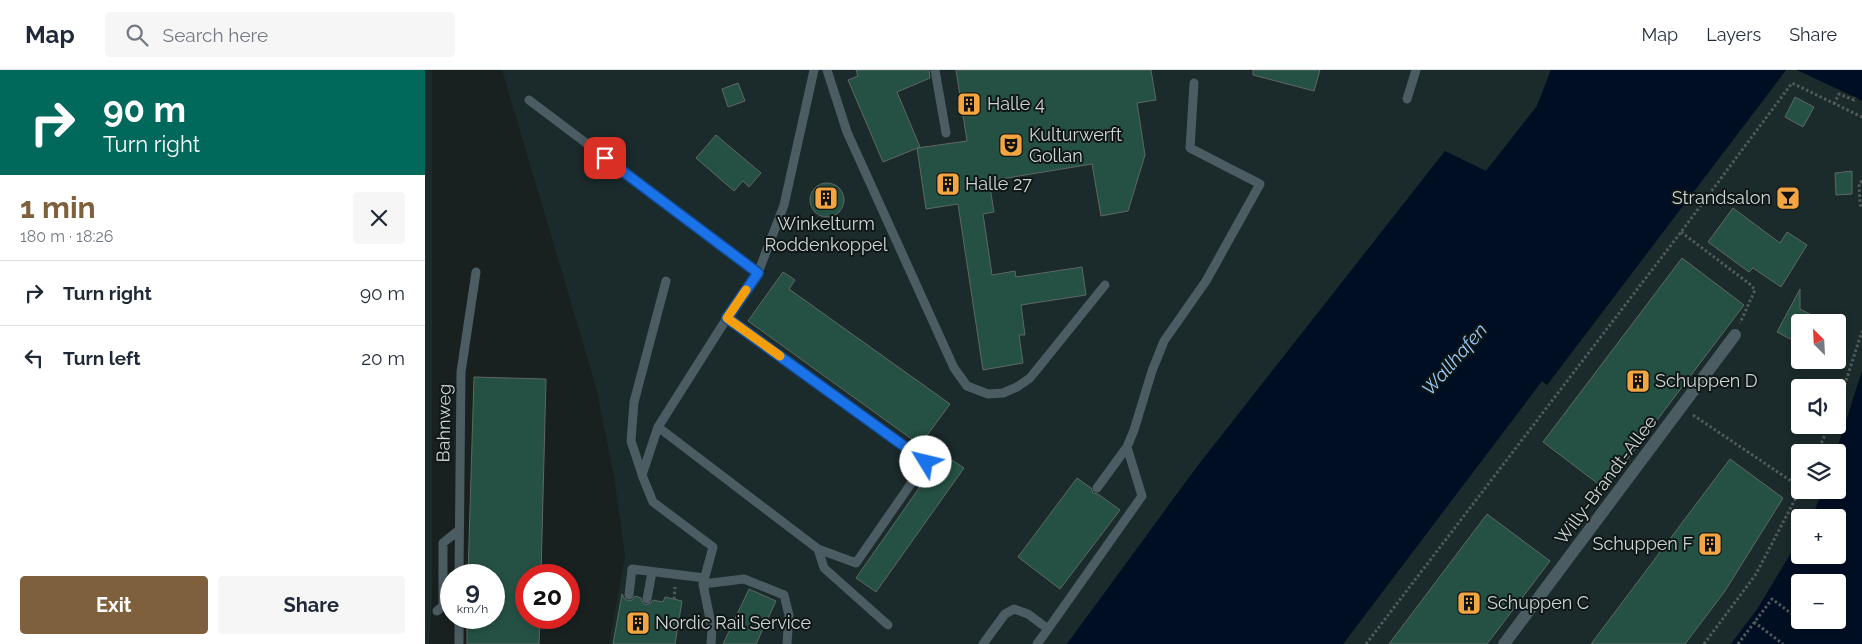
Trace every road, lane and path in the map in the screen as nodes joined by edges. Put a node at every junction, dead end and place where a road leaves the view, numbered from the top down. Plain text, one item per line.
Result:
1 (814, 70) edge
2 (827, 70) edge
3 (935, 70) edge
4 (1416, 70) edge
5 (1194, 83) dead end
6 (1855, 97) dead end
7 (1407, 99) dead end
8 (529, 100) dead end
9 (1835, 104) junction
10 (1862, 117) edge
11 (945, 133) dead end
12 (1862, 180) edge
13 (1862, 208) edge
14 (1681, 232) junction
15 (476, 272) dead end
16 (758, 273) junction
17 (666, 281) dead end
18 (1105, 285) dead end
19 (727, 318) junction
20 (1862, 331) edge
21 (1735, 335) joint
22 (1846, 381) edge
23 (1682, 407) junction
24 (658, 427) junction
25 (1127, 447) junction
26 (642, 474) junction
27 (1791, 482) edge
28 (1097, 488) dead end
29 (1794, 499) edge
30 (459, 530) junction
31 (819, 549) junction
32 (459, 564) edge
33 (652, 572) junction
34 (704, 581) junction
35 (629, 595) dead end
36 (647, 599) dead end
37 (437, 610) dead end
38 (1791, 613) edge
39 (1754, 622) junction
40 (888, 625) dead end
41 (459, 629) edge
42 (1048, 629) junction
43 (459, 644) edge
44 (711, 644) edge
45 (787, 644) edge
46 (983, 644) edge
47 (1037, 644) edge
48 (1366, 644) edge
49 (1504, 644) edge
50 (1704, 644) edge
51 (1738, 644) edge
52 (1783, 644) edge

1 - 16 lane
2 - 18 lane
3 - 11 lane
4 - 7 lane
5 - 25 lane
6 - 9 path
8 - 16 lane
9 - 10 path
9 - 14 path
12 - 13 path
14 - 21 path
14 - 48 path
15 - 30 lane, Bahnweg
16 - 19 lane
17 - 26 lane
19 - 24 lane
19 - 31 lane
20 - 22 path
21 - 23 street, Willy-Brandt-Allee
23 - 27 path
23 - 49 street, Willy-Brandt-Allee
24 - 26 lane
24 - 31 lane
25 - 28 lane
25 - 42 lane
26 - 34 lane
29 - 50 path
30 - 32 lane, Bahnweg
30 - 37 lane
31 - 40 lane
33 - 34 lane
33 - 35 lane
33 - 36 lane
34 - 44 lane
34 - 45 lane
38 - 39 path
39 - 51 path
39 - 52 path
41 - 43 lane
42 - 46 lane
42 - 47 lane

